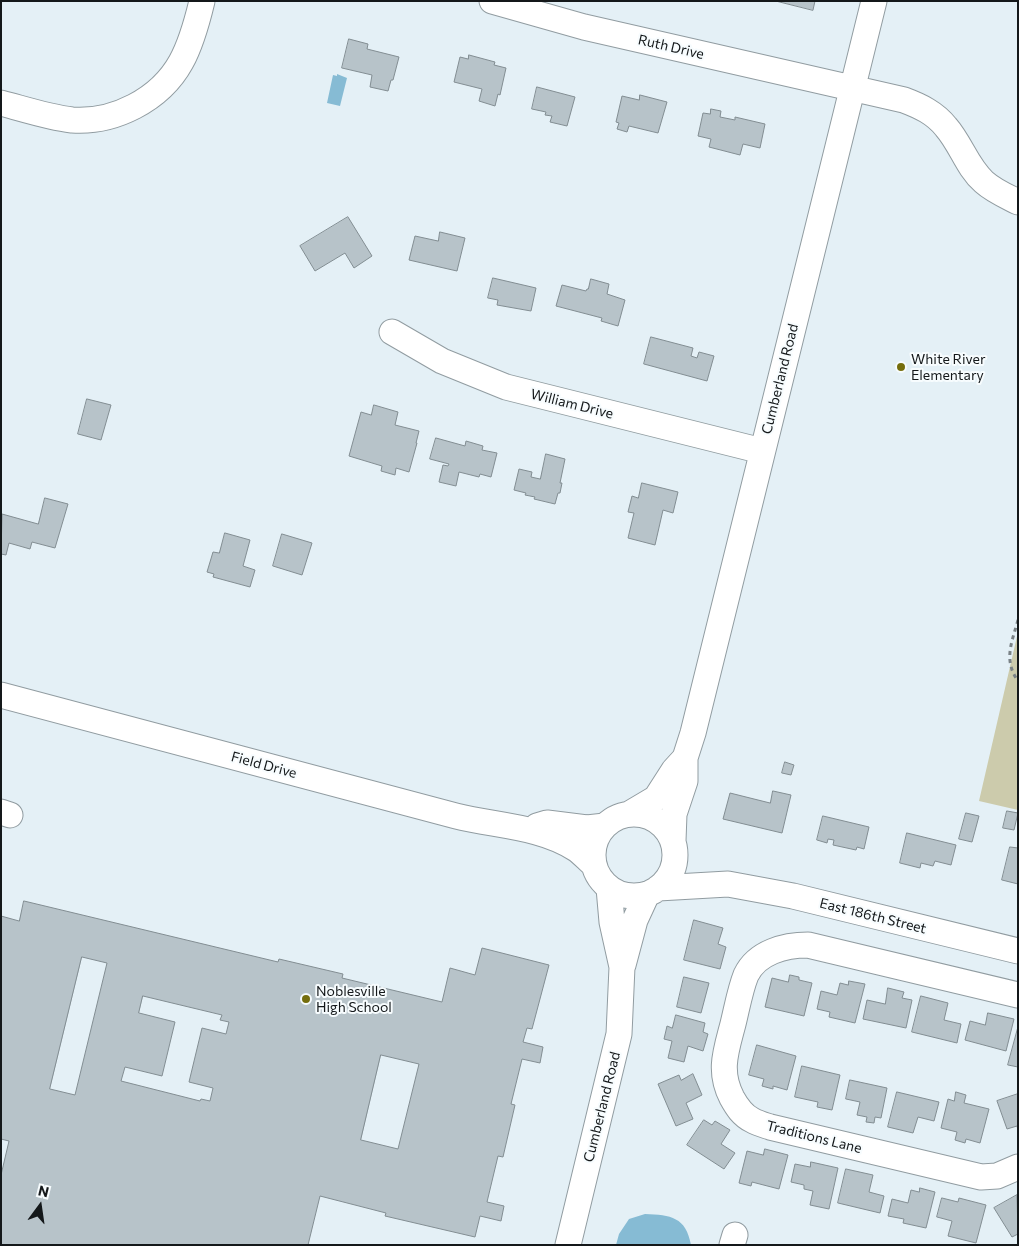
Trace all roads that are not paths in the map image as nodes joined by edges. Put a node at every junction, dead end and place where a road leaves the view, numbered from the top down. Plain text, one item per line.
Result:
1 (202, 1) edge
2 (492, 1) edge
3 (874, 1) edge
4 (852, 88) junction
5 (1, 103) edge
6 (1018, 202) edge
7 (392, 332) dead end
8 (762, 451) junction
9 (1, 695) edge
10 (685, 758) junction
11 (629, 814) junction
12 (604, 826) junction
13 (528, 829) junction
14 (674, 847) junction
15 (594, 865) junction
16 (728, 884) junction
17 (608, 888) junction
18 (652, 891) junction
19 (1018, 951) edge
20 (622, 967) junction
21 (1018, 996) edge
22 (1018, 1167) edge
23 (568, 1245) edge

1 - 5 street
2 - 4 street, Ruth Drive
3 - 4 street, Cumberland Road
4 - 6 street, Ruth Drive
4 - 8 street, Cumberland Road
7 - 8 street, William Drive
8 - 10 street, Cumberland Road
9 - 13 street, Field Drive
10 - 11 street, Cumberland Road
10 - 14 street, Cumberland Road
11 - 12 street
11 - 14 street
12 - 13 street
12 - 15 street
13 - 15 street
14 - 16 street, East 186th Street
14 - 18 street
15 - 17 street
16 - 18 street, East 186th Street
16 - 19 street, East 186th Street
17 - 18 street
17 - 20 street, Cumberland Road
18 - 20 street, Cumberland Road
20 - 23 street, Cumberland Road
21 - 22 street, Traditions Lane

